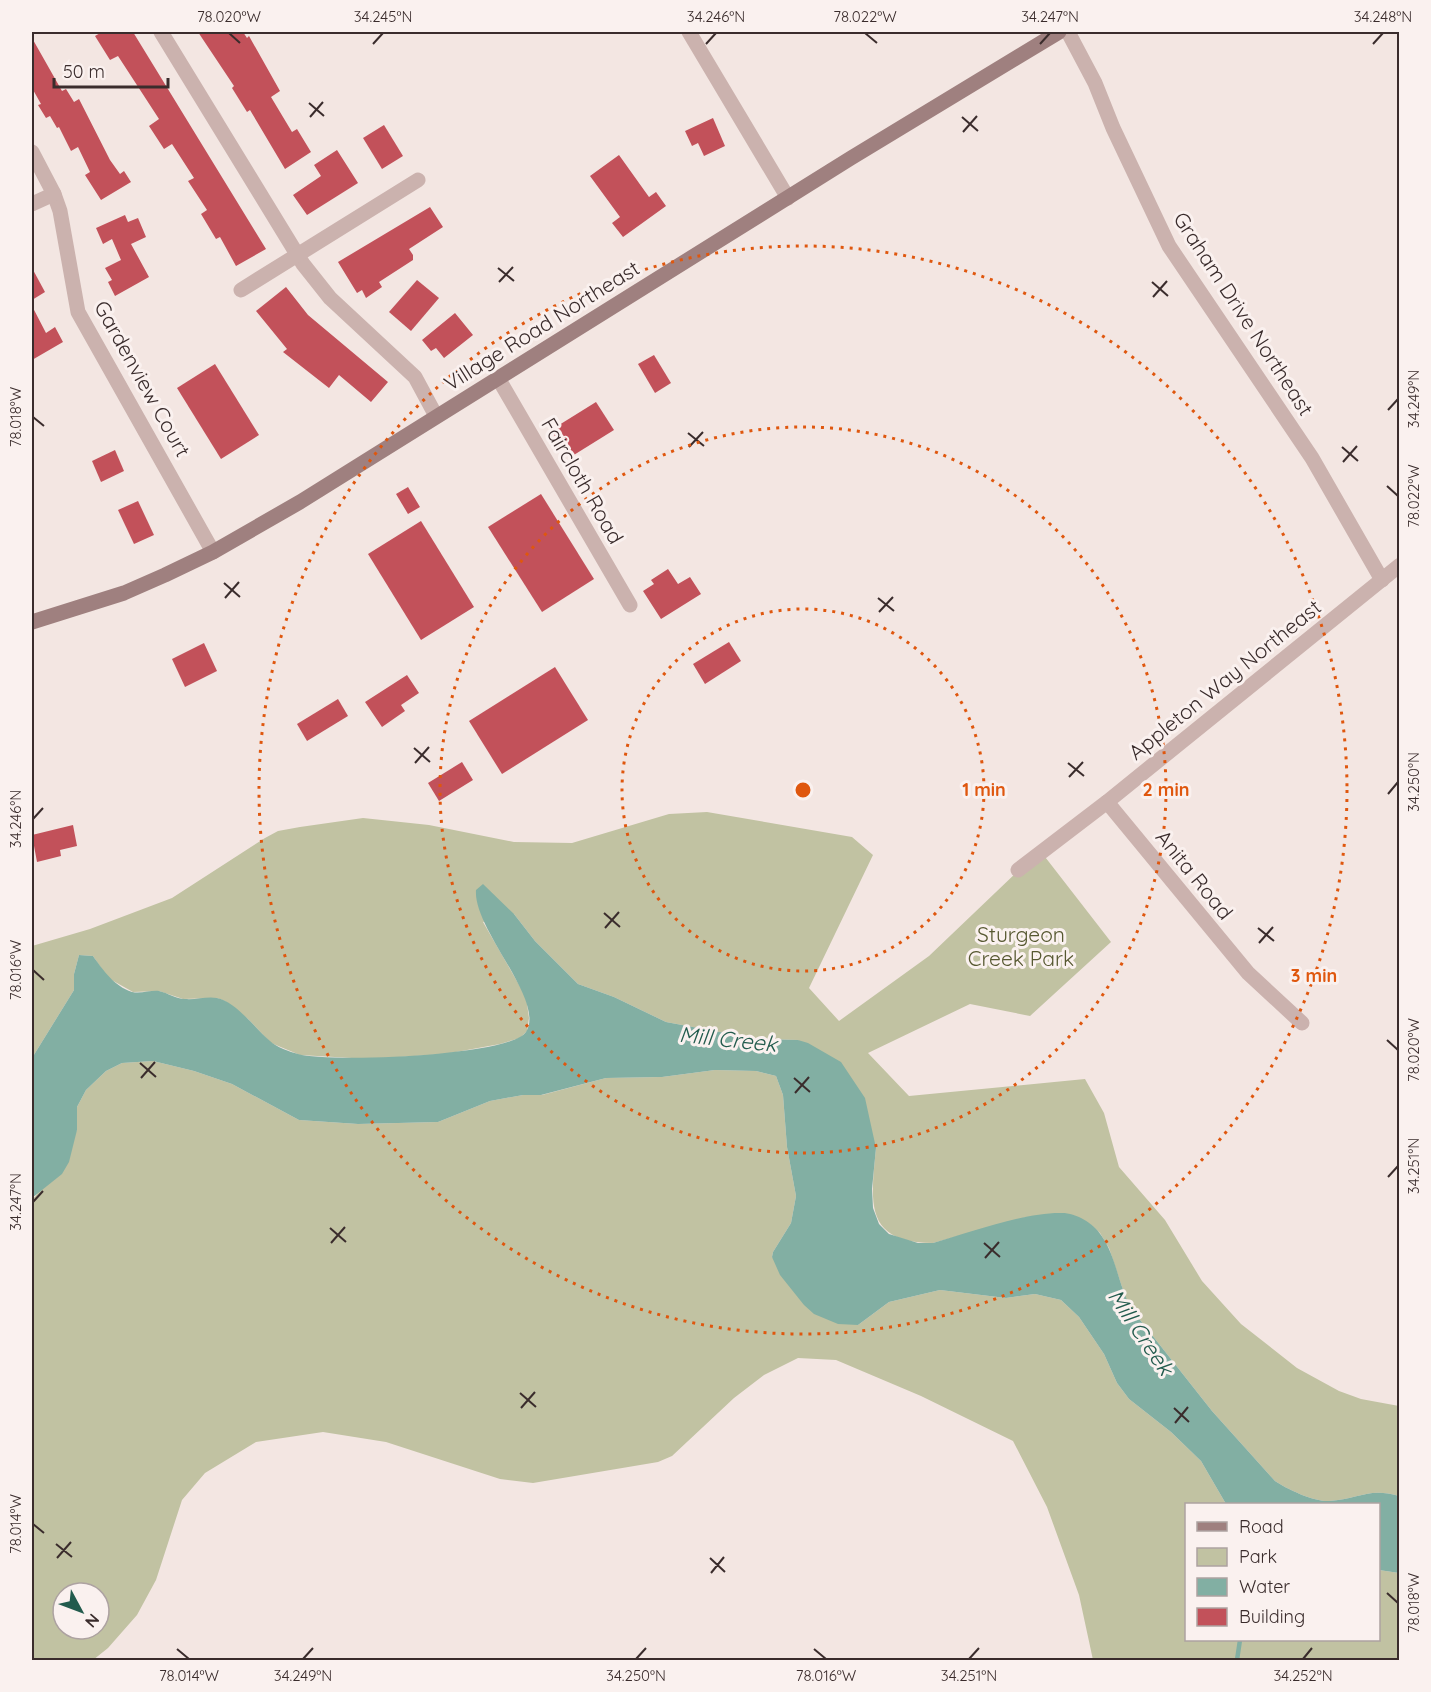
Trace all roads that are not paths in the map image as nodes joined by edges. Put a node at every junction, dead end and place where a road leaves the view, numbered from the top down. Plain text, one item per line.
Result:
1 (161, 32) edge
2 (688, 32) edge
3 (1059, 32) edge
4 (1068, 32) edge
5 (32, 152) edge
6 (418, 180) dead end
7 (54, 194) junction
8 (788, 198) junction
9 (32, 204) edge
10 (298, 256) junction
11 (241, 290) dead end
12 (498, 378) junction
13 (436, 416) junction
14 (213, 552) junction
15 (1400, 565) edge
16 (1382, 580) junction
17 (630, 604) dead end
18 (32, 622) edge
19 (1107, 802) junction
20 (1018, 870) dead end
21 (1302, 1023) dead end

1 - 10 street
2 - 8 street
3 - 8 main road, Village Road Northeast
4 - 16 street, Graham Drive Northeast
5 - 7 street, Gardenview Court
6 - 10 street
7 - 9 street
7 - 14 street, Gardenview Court
8 - 12 main road, Village Road Northeast
10 - 11 street
10 - 13 street
12 - 13 main road, Village Road Northeast
12 - 17 street, Faircloth Road
13 - 14 main road, Village Road Northeast
14 - 18 main road, Village Road Northeast
15 - 16 street, Appleton Way Northeast
16 - 19 street, Appleton Way Northeast
19 - 20 street, Appleton Way Northeast
19 - 21 street, Anita Road

